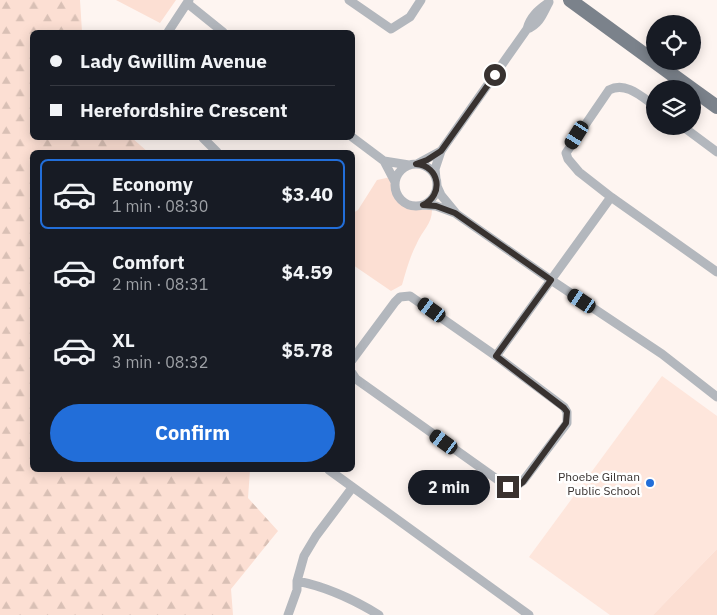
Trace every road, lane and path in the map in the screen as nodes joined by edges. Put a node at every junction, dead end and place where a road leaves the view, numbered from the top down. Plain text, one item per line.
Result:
1 (349, 0) edge
2 (421, 0) edge
3 (570, 0) edge
4 (188, 1) edge
5 (549, 2) edge
6 (169, 30) edge
7 (221, 30) edge
8 (680, 80) edge
9 (701, 95) edge
10 (646, 100) edge
11 (717, 107) edge
12 (694, 135) edge
13 (355, 139) edge
14 (205, 140) edge
15 (215, 150) edge
16 (441, 151) junction
17 (717, 152) edge
18 (384, 161) junction
19 (412, 164) junction
20 (396, 182) junction
21 (437, 182) junction
22 (611, 197) junction
23 (423, 205) junction
24 (455, 213) junction
25 (717, 272) edge
26 (551, 280) junction
27 (355, 356) edge
28 (496, 356) junction
29 (355, 376) edge
30 (717, 397) edge
31 (332, 472) edge
32 (352, 488) junction
33 (297, 581) junction
34 (288, 615) edge
35 (379, 615) edge
36 (529, 615) edge

1 - 2 street
3 - 8 main road
4 - 6 street
4 - 7 street
5 - 16 street
9 - 11 main road
10 - 22 street
12 - 17 street
13 - 18 street
14 - 15 street
16 - 19 street
16 - 21 street
18 - 19 street
18 - 20 street
19 - 20 street
19 - 21 street
20 - 23 street
21 - 23 street
21 - 24 street
22 - 25 street
22 - 26 street
23 - 24 street
24 - 26 street
26 - 28 street
26 - 30 street
27 - 28 street
28 - 29 street
31 - 32 street
32 - 33 street
32 - 36 street
33 - 34 street
33 - 35 street

